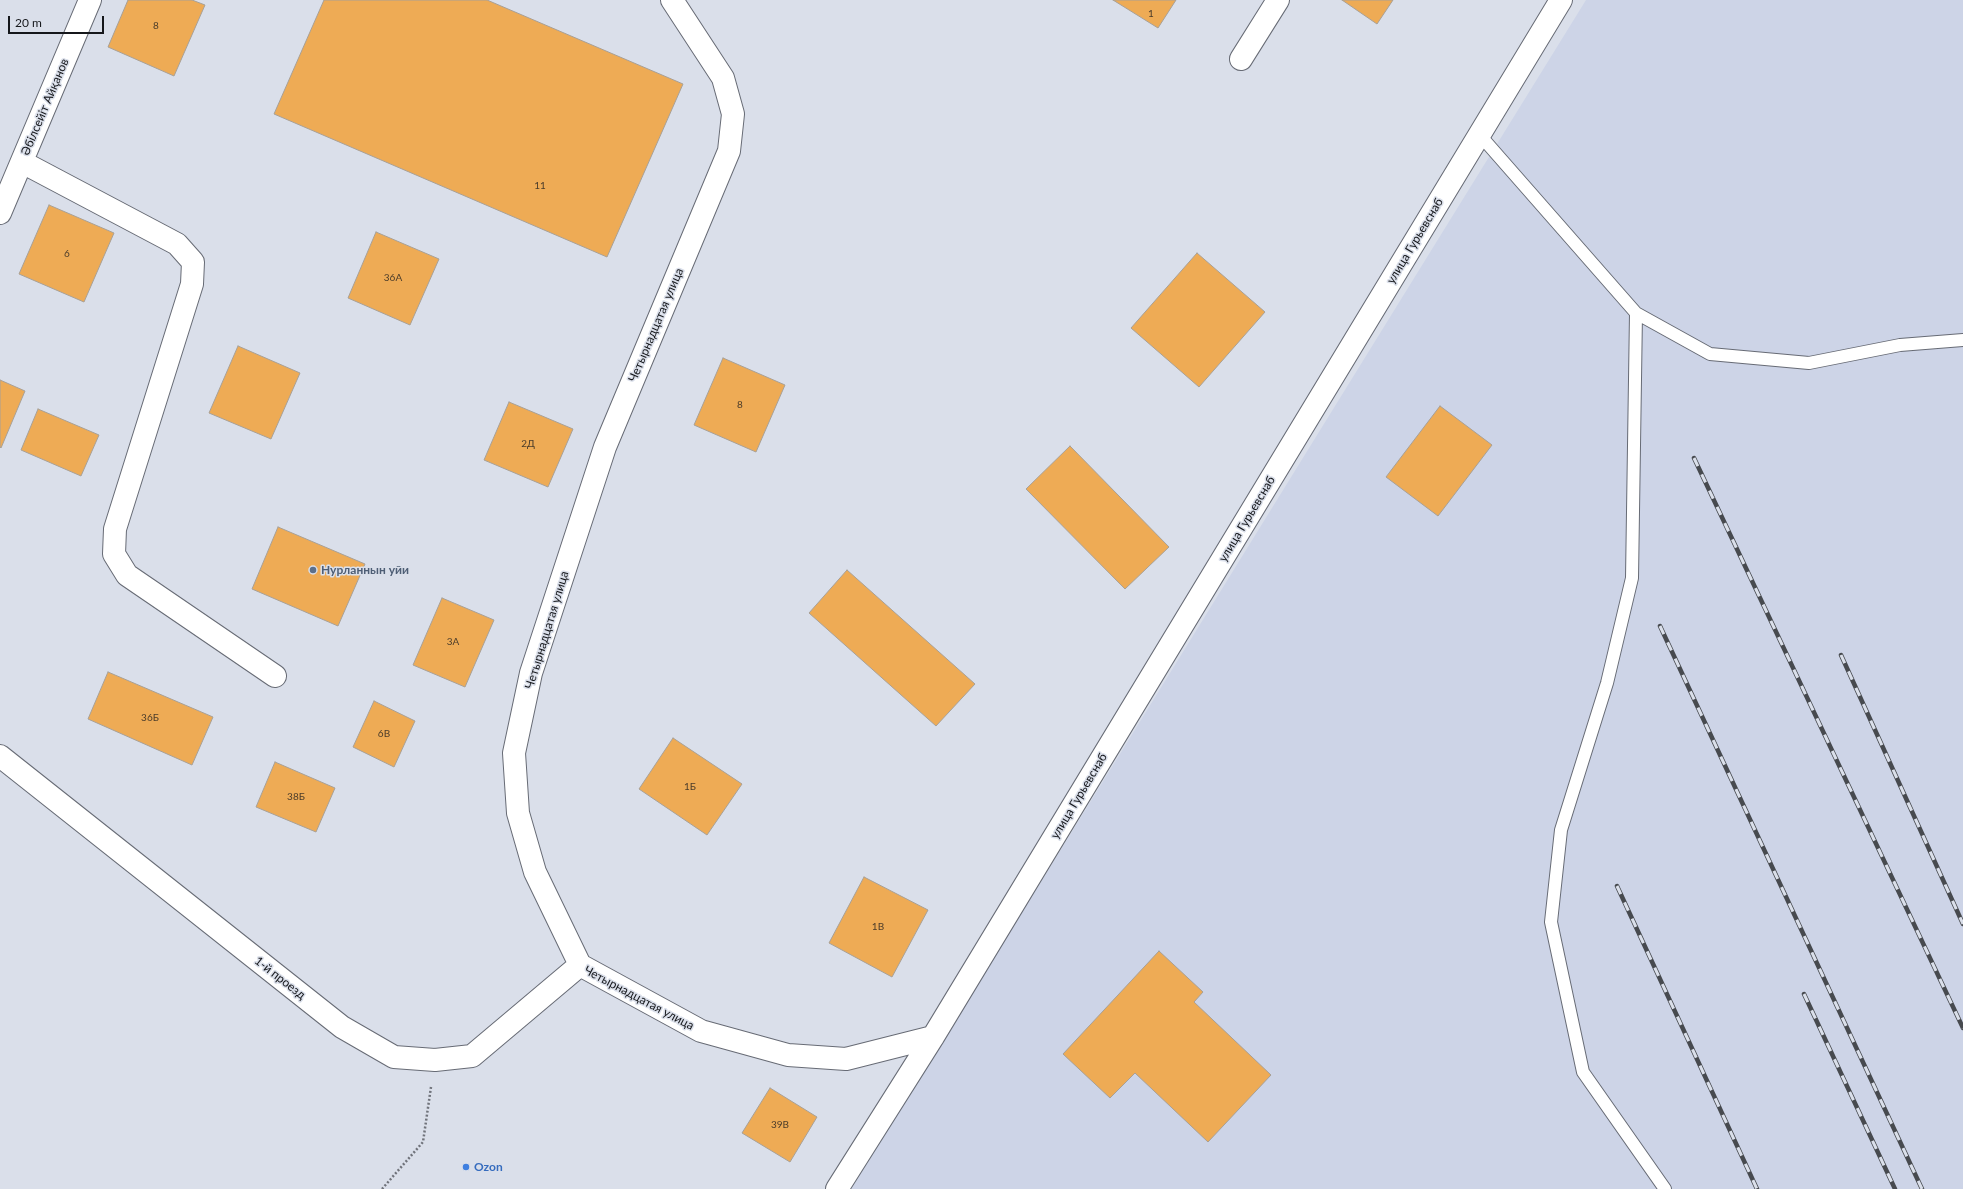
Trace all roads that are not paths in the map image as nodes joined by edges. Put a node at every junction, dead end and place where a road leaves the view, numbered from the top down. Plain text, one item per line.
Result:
1 (90, 0) edge
2 (672, 0) edge
3 (1278, 0) edge
4 (1560, 0) edge
5 (1241, 59) dead end
6 (1479, 134) junction
7 (22, 162) junction
8 (2, 205) edge
9 (1636, 313) junction
10 (1963, 340) edge
11 (275, 676) dead end
12 (0, 756) edge
13 (580, 965) junction
14 (933, 1037) junction
15 (837, 1189) edge
16 (1665, 1189) edge

1 - 7 street, Әбілсейіт Айқанов
2 - 13 street, Четырнадцатая улица
3 - 5 street
4 - 6 street, улица Гурьевснаб
6 - 9 lane
6 - 14 street, улица Гурьевснаб
7 - 8 street, Әбілсейіт Айқанов
7 - 11 street
9 - 10 lane
9 - 16 lane
12 - 13 street, 1-й проезд
13 - 14 street, Четырнадцатая улица
14 - 15 street, улица Гурьевснаб

